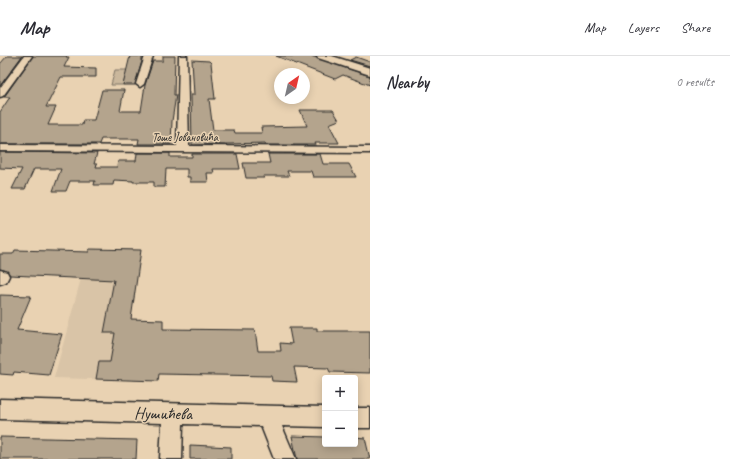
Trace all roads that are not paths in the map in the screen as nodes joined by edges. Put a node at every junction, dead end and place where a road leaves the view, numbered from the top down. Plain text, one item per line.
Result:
1 (28, 56) edge
2 (150, 56) edge
3 (183, 56) edge
4 (322, 56) edge
5 (370, 72) edge
6 (140, 84) dead end
7 (0, 94) edge
8 (0, 148) edge
9 (183, 150) junction
10 (370, 150) edge
11 (0, 409) edge
12 (173, 413) junction
13 (267, 416) junction
14 (322, 417) edge
15 (358, 418) edge
16 (370, 418) edge
17 (171, 459) edge
18 (285, 459) edge

1 - 7 street
2 - 6 street
3 - 9 street
4 - 5 main road
8 - 9 street, Тоше Јовановића
9 - 10 street, Тоше Јовановића
11 - 12 street, Нушићева
12 - 13 street, Нушићева
12 - 17 street
13 - 14 street, Нушићева
13 - 18 street
15 - 16 street

